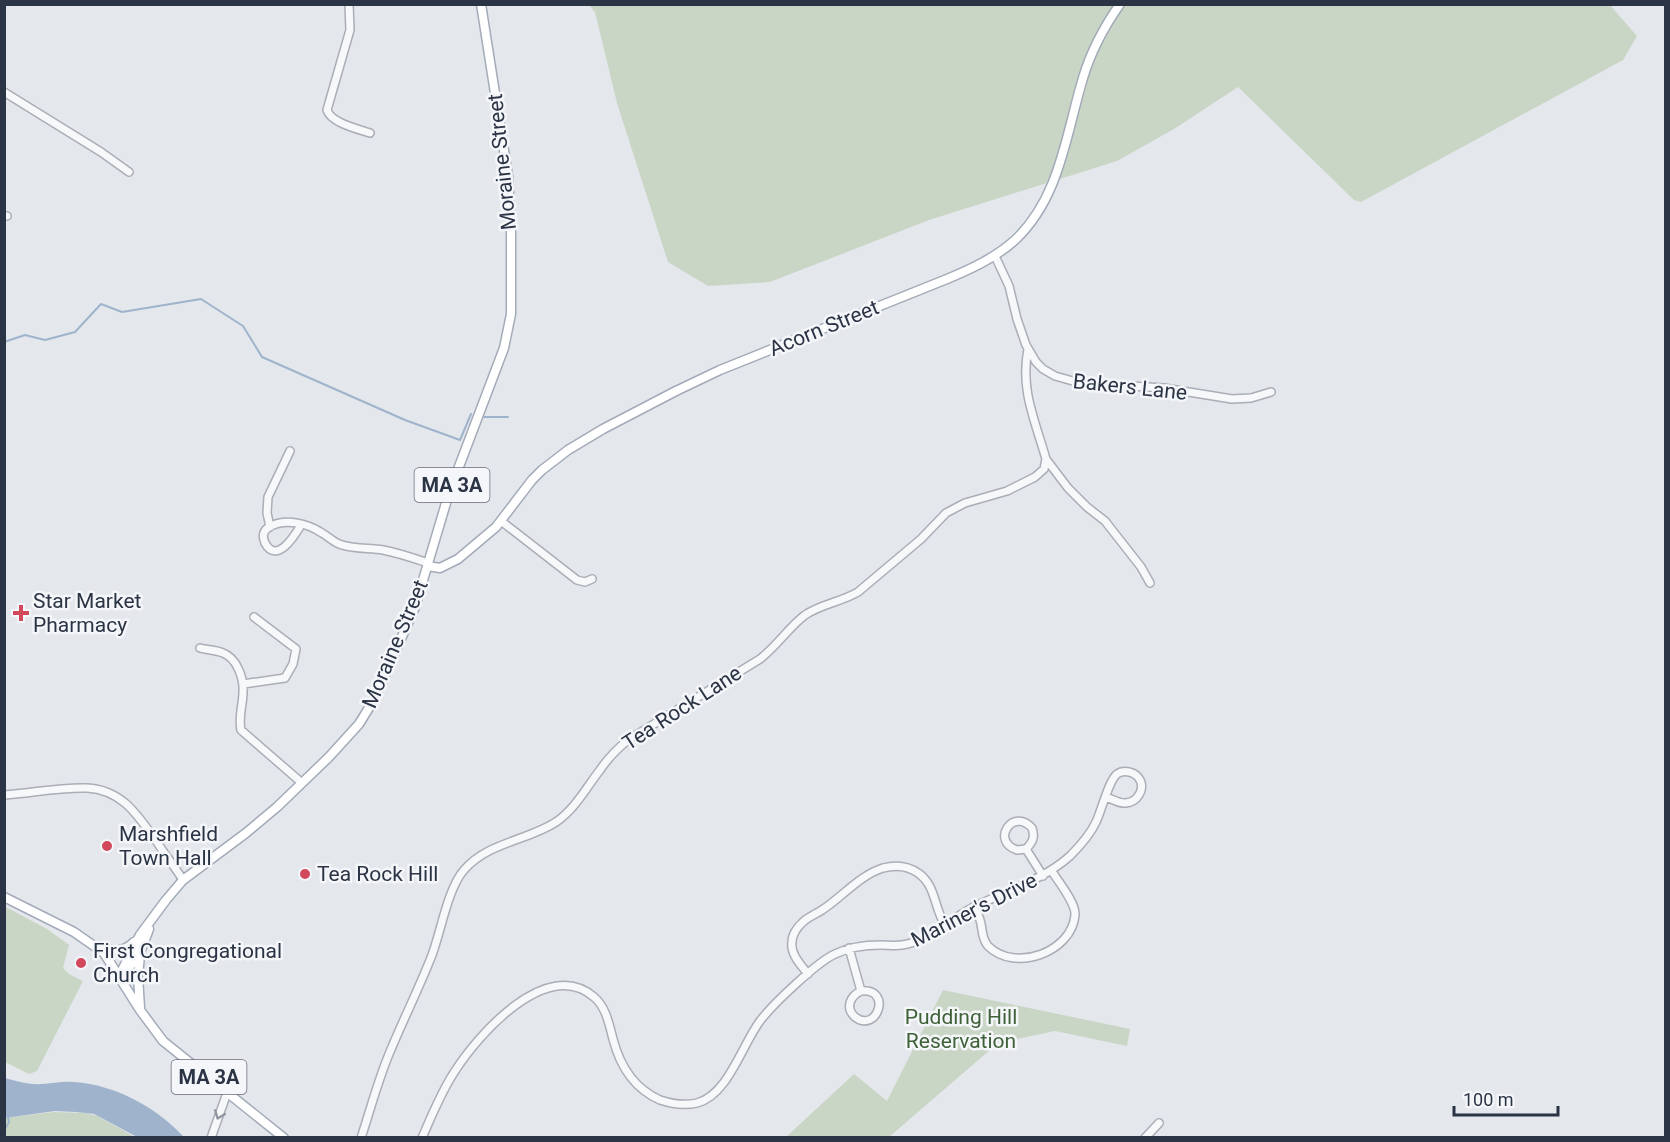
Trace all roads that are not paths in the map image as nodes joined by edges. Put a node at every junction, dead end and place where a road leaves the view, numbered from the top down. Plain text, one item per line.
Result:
1 (349, 4) edge
2 (482, 4) edge
3 (1120, 4) edge
4 (4, 92) edge
5 (370, 133) dead end
6 (129, 172) dead end
7 (995, 256) junction
8 (1028, 349) junction
9 (1271, 392) dead end
10 (290, 452) dead end
11 (1046, 459) junction
12 (501, 521) junction
13 (301, 525) junction
14 (270, 527) junction
15 (428, 564) junction
16 (592, 579) dead end
17 (1150, 583) dead end
18 (254, 617) dead end
19 (200, 648) dead end
20 (243, 684) junction
21 (302, 783) junction
22 (4, 795) edge
23 (1106, 797) junction
24 (1026, 849) junction
25 (1051, 870) junction
26 (1043, 876) junction
27 (183, 880) junction
28 (4, 897) edge
29 (974, 907) junction
30 (152, 921) junction
31 (945, 925) junction
32 (140, 935) junction
33 (84, 938) junction
34 (849, 948) junction
35 (141, 952) junction
36 (808, 974) junction
37 (119, 976) junction
38 (861, 991) junction
39 (140, 1010) junction
40 (227, 1093) junction
41 (1159, 1124) dead end
42 (211, 1137) edge
43 (284, 1137) edge
44 (361, 1137) edge
45 (422, 1137) edge
46 (1145, 1137) edge

1 - 5 street
2 - 15 main road, Moraine Street / MA 3A
3 - 7 main road, Acorn Street
4 - 6 street
7 - 8 street, Bakers Lane
7 - 12 main road, Acorn Street
8 - 9 street, Bakers Lane
8 - 11 street
10 - 14 street
11 - 17 street
11 - 44 street, Tea Rock Lane
12 - 15 main road, Acorn Street
12 - 16 street
13 - 14 street
13 - 14 street
13 - 15 street
15 - 21 main road, Moraine Street / MA 3A
18 - 20 street
19 - 20 street
20 - 21 street
21 - 27 main road, Moraine Street / MA 3A
22 - 27 street
23 - 23 street, Mariner's Drive
23 - 25 street, Mariner's Drive
24 - 24 street
24 - 26 street
25 - 26 street, Mariner's Drive
25 - 29 street
26 - 29 street, Mariner's Drive
27 - 30 main road, Moraine Street / MA 3A
28 - 33 main road
29 - 31 street, Mariner's Drive
30 - 32 main road, Moraine Street / MA 3A
30 - 35 main road, Moraine Street / MA 3A
31 - 34 street, Mariner's Drive
31 - 36 street
32 - 33 main road
32 - 37 main road, Moraine Street / MA 3A
33 - 37 main road
34 - 36 street, Mariner's Drive
34 - 38 street
35 - 37 main road, Moraine Street / MA 3A
35 - 39 main road, MA 3A
36 - 45 street, Mariner's Drive
37 - 39 main road, MA 3A
38 - 38 street
39 - 40 main road, MA 3A
40 -> 42 street
40 - 43 main road, MA 3A
41 - 46 street

